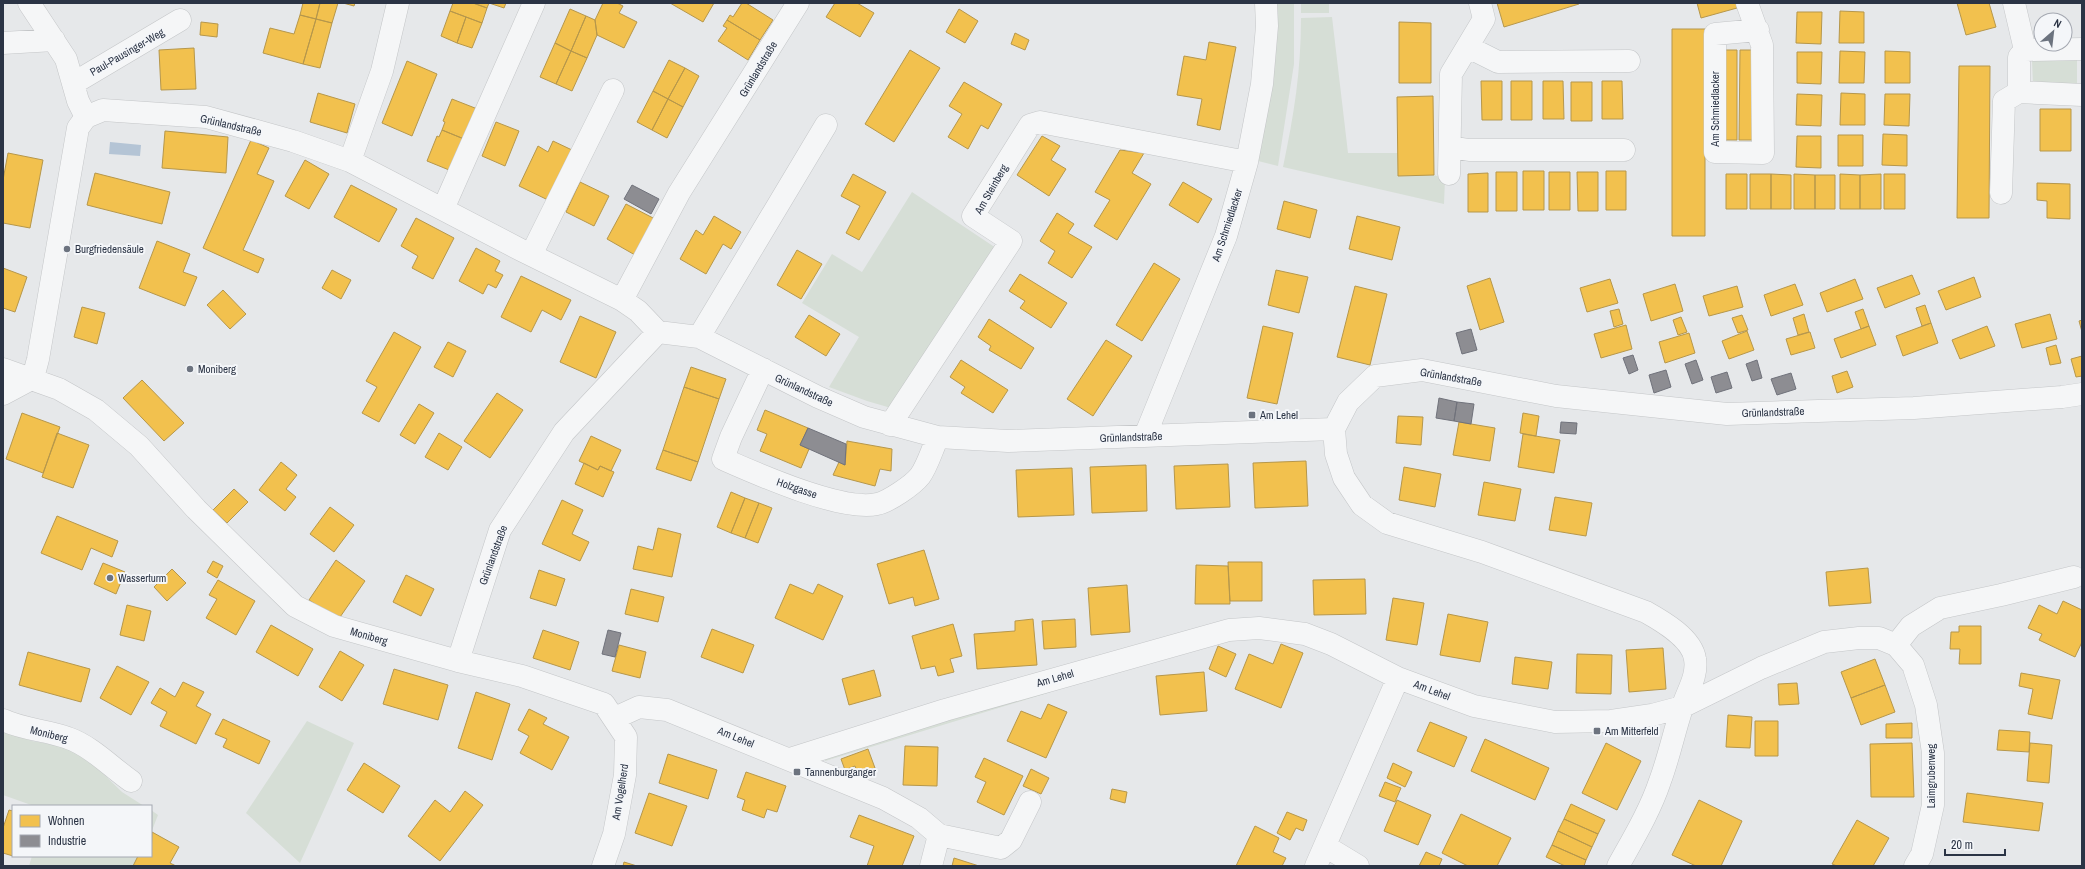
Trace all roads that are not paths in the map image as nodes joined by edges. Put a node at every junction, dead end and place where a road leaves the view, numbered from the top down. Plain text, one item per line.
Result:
1 (29, 3) edge
2 (398, 3) edge
3 (534, 3) edge
4 (798, 3) edge
5 (1266, 3) edge
6 (1480, 3) edge
7 (1747, 3) edge
8 (2014, 3) edge
9 (180, 20) dead end
10 (1758, 30) junction
11 (54, 40) junction
12 (3, 43) edge
13 (1468, 47) junction
14 (2082, 49) edge
15 (2025, 50) junction
16 (1629, 61) dead end
17 (74, 83) junction
18 (613, 90) dead end
19 (2018, 92) junction
20 (2082, 95) edge
21 (86, 117) junction
22 (826, 125) dead end
23 (1450, 147) junction
24 (1624, 150) dead end
25 (350, 161) junction
26 (1247, 162) junction
27 (1449, 174) dead end
28 (2001, 193) dead end
29 (443, 209) junction
30 (531, 255) junction
31 (622, 300) junction
32 (658, 332) junction
33 (699, 337) junction
34 (3, 369) edge
35 (763, 370) junction
36 (33, 378) junction
37 (3, 394) edge
38 (2082, 394) edge
39 (890, 425) junction
40 (1334, 429) junction
41 (1145, 436) junction
42 (938, 437) junction
43 (2074, 577) dead end
44 (1896, 645) junction
45 (458, 661) junction
46 (1398, 678) junction
47 (1682, 707) junction
48 (615, 718) junction
49 (3, 720) edge
50 (790, 759) junction
51 (131, 781) dead end
52 (1030, 802) dead end
53 (939, 835) junction
54 (1325, 846) junction
55 (603, 866) edge
56 (931, 866) edge
57 (1316, 866) edge
58 (1358, 866) edge
59 (1618, 866) edge
60 (1915, 866) edge

1 - 11 street
2 - 25 street
3 - 29 street
4 - 31 street, Grünlandstraße
5 - 26 street, Am Schmiedlacker
6 - 13 street
7 - 10 street, Am Schmiedlacker
8 - 15 street
9 - 17 street, Paul-Pausinger-Weg
10 - 10 street, Am Schmiedlacker
11 - 12 street
11 - 17 street
13 - 16 street
13 - 23 street
14 - 15 street
15 - 19 street
17 - 21 street
18 - 30 street
19 - 20 street
19 - 28 street
21 - 25 street, Grünlandstraße
21 - 36 street
22 - 33 street
23 - 24 street
23 - 27 street
25 - 29 street, Grünlandstraße
26 - 39 street, Am Steinberg
26 - 41 street, Am Schmiedlacker
29 - 30 street, Grünlandstraße
30 - 31 street, Grünlandstraße
31 - 32 street, Grünlandstraße
32 - 33 street, Grünlandstraße
32 - 45 street, Grünlandstraße
33 - 35 street, Grünlandstraße
34 - 36 street, Moniberg
35 - 39 street, Grünlandstraße
35 - 42 street, Holzgasse
36 - 37 street
36 - 45 street, Moniberg
38 - 40 street, Grünlandstraße
39 - 42 street, Grünlandstraße
40 - 41 street, Grünlandstraße
40 - 47 street
41 - 42 street, Grünlandstraße
43 - 44 street
44 - 47 street, Laimgrubenweg
44 - 60 street, Laimgrubenweg
45 - 48 street, Moniberg
46 - 47 street, Am Lehel
46 - 50 street, Am Lehel
46 - 54 street
47 - 59 street
48 - 50 street, Am Lehel
48 - 55 street, Am Vogelherd
49 - 51 street, Moniberg
50 - 53 street
52 - 53 street
53 - 56 street
54 - 57 street
54 - 58 street

